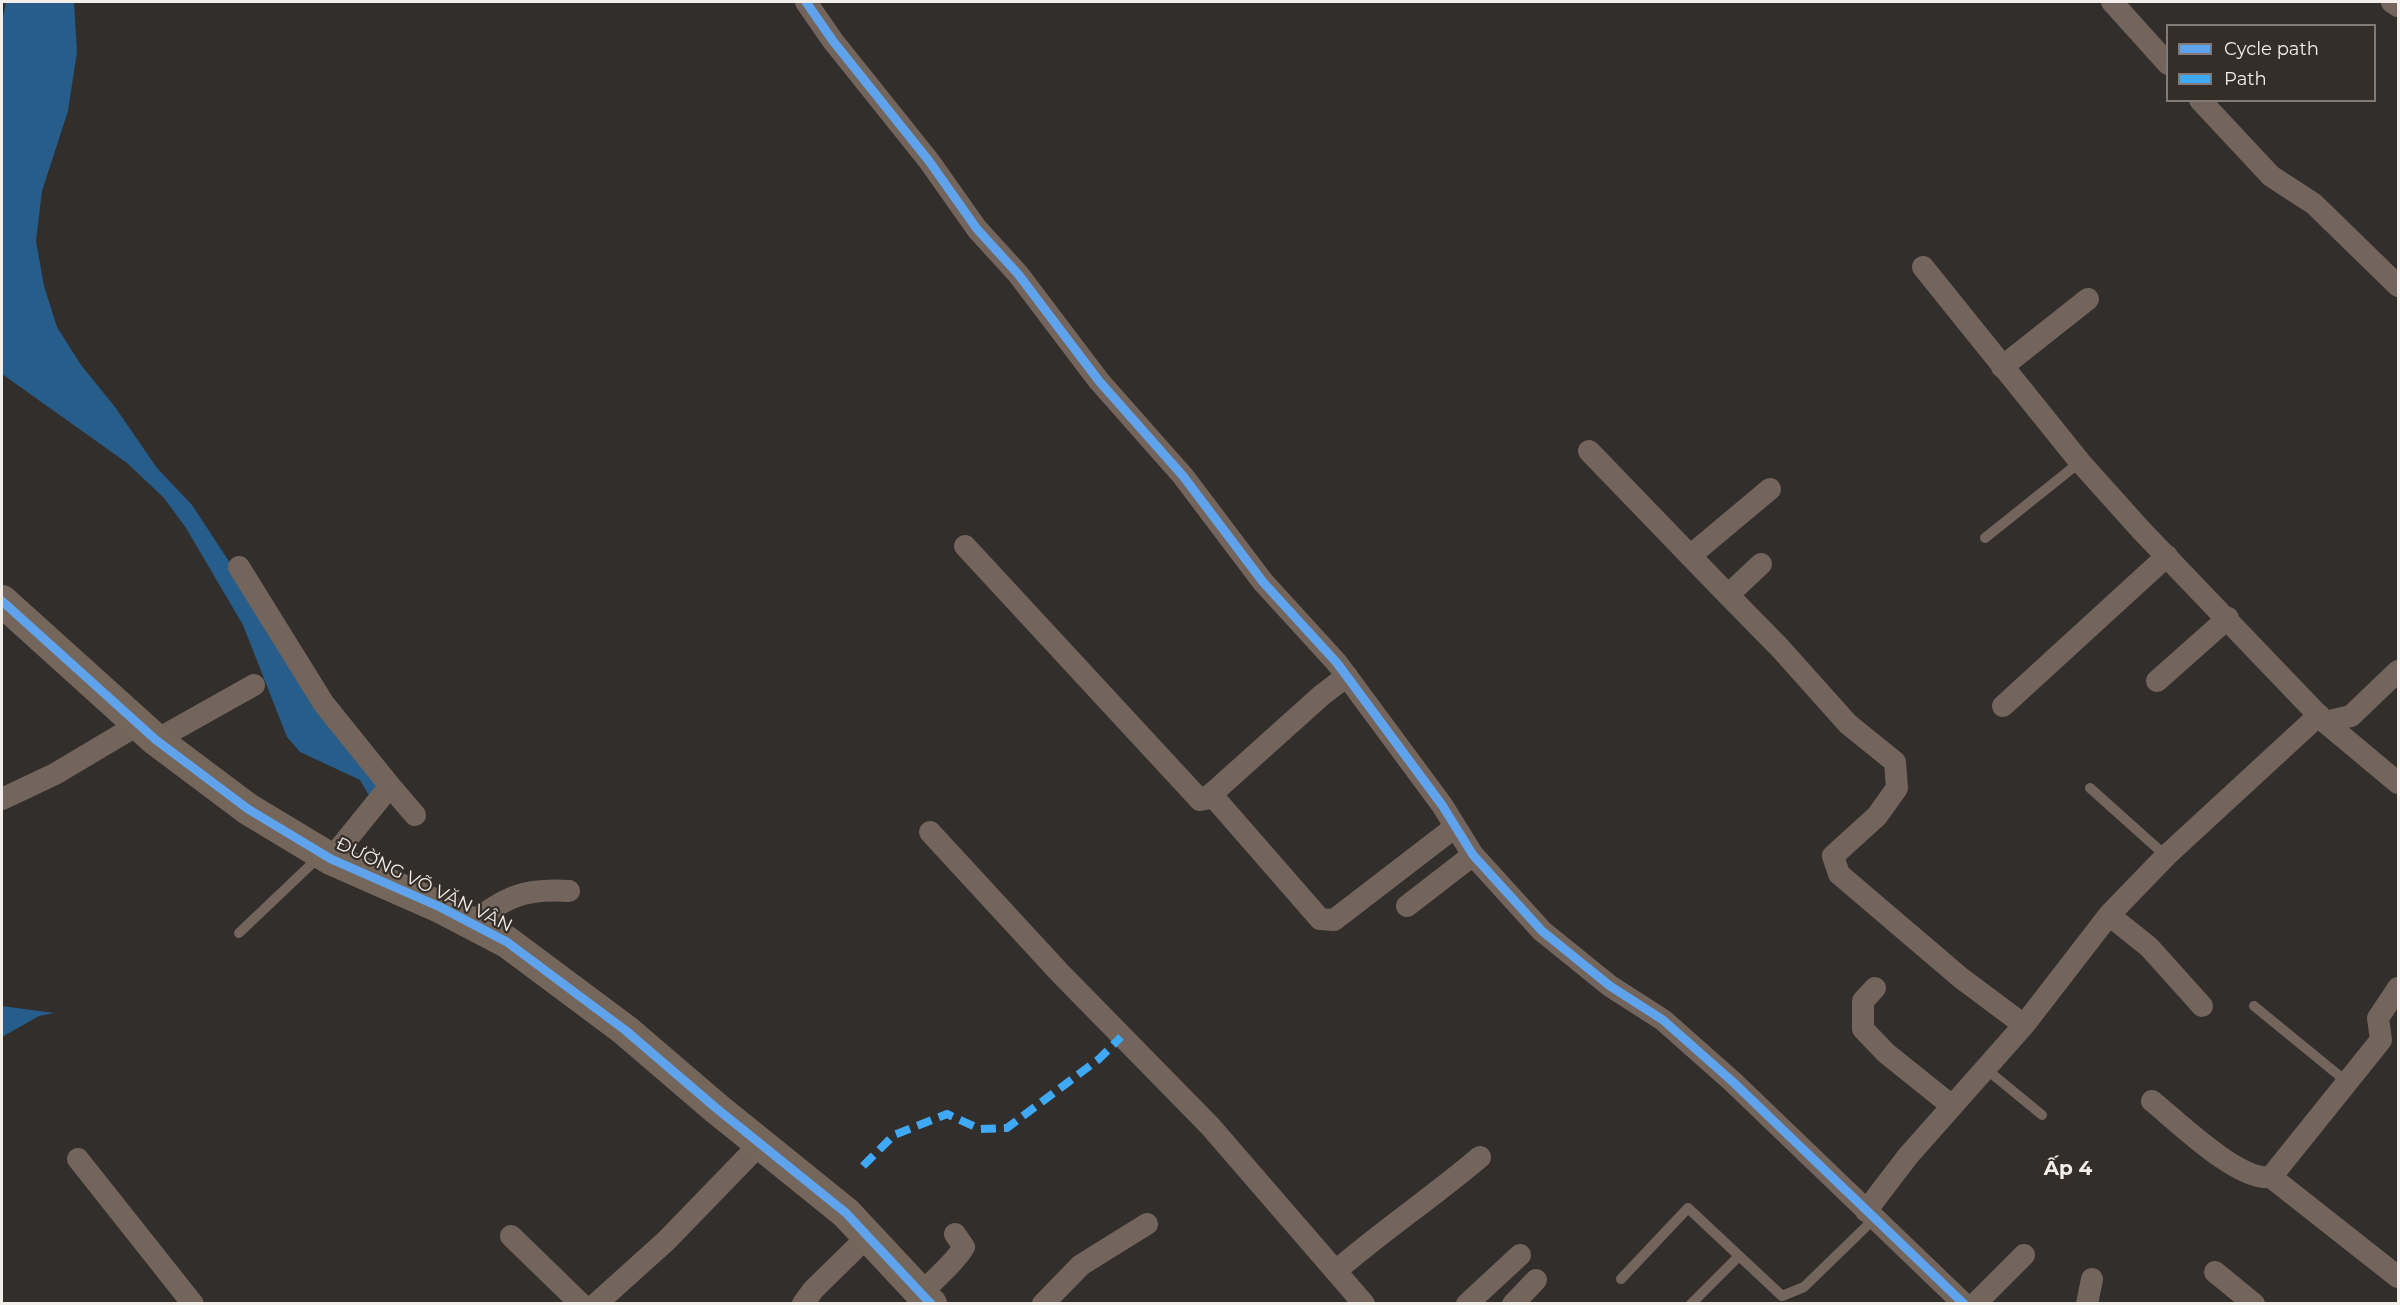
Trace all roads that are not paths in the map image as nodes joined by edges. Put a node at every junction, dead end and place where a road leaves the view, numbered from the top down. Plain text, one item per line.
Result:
1 (806, 2) edge
2 (2112, 2) edge
3 (2392, 2) edge
4 (2398, 6) edge
5 (2166, 62) edge
6 (2202, 102) edge
7 (1923, 267) dead end
8 (2398, 286) edge
9 (2088, 299) dead end
10 (2002, 367) junction
11 (1589, 451) dead end
12 (2080, 462) junction
13 (1770, 489) dead end
14 (1984, 538) dead end
15 (965, 546) dead end
16 (1690, 556) junction
17 (2167, 556) junction
18 (1761, 564) dead end
19 (239, 567) dead end
20 (1728, 595) junction
21 (2, 601) edge
22 (2228, 618) junction
23 (2398, 671) edge
24 (1347, 676) junction
25 (2157, 681) dead end
26 (254, 685) dead end
27 (2003, 706) dead end
28 (2322, 719) junction
29 (148, 732) junction
30 (2398, 783) edge
31 (390, 786) junction
32 (2090, 788) dead end
33 (1211, 794) junction
34 (2, 799) edge
35 (415, 814) dead end
36 (1455, 827) junction
37 (930, 832) dead end
38 (1473, 855) junction
39 (326, 856) junction
40 (2166, 856) junction
41 (568, 891) dead end
42 (1407, 906) dead end
43 (2109, 915) junction
44 (471, 923) junction
45 (240, 933) dead end
46 (1875, 988) dead end
47 (2398, 988) edge
48 (2202, 1006) dead end
49 (2254, 1006) dead end
50 (2024, 1025) junction
51 (1986, 1069) junction
52 (2347, 1082) junction
53 (2152, 1101) dead end
54 (1952, 1106) junction
55 (2042, 1115) dead end
56 (760, 1144) junction
57 (1480, 1157) dead end
58 (78, 1159) dead end
59 (2271, 1177) junction
60 (1870, 1215) junction
61 (1147, 1224) dead end
62 (955, 1234) dead end
63 (869, 1235) junction
64 (511, 1236) dead end
65 (1520, 1255) dead end
66 (2024, 1255) dead end
67 (1739, 1256) junction
68 (1336, 1271) junction
69 (2215, 1272) dead end
70 (2398, 1277) edge
71 (1622, 1279) dead end
72 (1536, 1280) dead end
73 (2092, 1280) dead end
74 (927, 1298) edge
75 (1961, 1302) edge
76 (193, 1304) edge
77 (581, 1304) edge
78 (596, 1304) edge
79 (803, 1304) edge
80 (1043, 1304) edge
81 (1364, 1304) edge
82 (1467, 1304) edge
83 (1513, 1304) edge
84 (1691, 1304) edge
85 (2086, 1304) edge
86 (2254, 1304) edge

1 - 24 street
2 - 5 street
3 - 4 street
6 - 8 street
7 - 10 street
9 - 10 street
10 - 12 street
11 - 16 street
12 - 14 lane
12 - 17 street
13 - 16 street
15 - 33 street
16 - 20 street
17 - 22 street
17 - 27 street
18 - 20 street
19 - 31 street
20 - 50 street
21 - 29 street, ĐƯỜNG VÕ VĂN VÂN
22 - 25 street
22 - 28 street
23 - 28 street
24 - 33 street
24 - 36 street
26 - 29 street
28 - 30 street
28 - 40 street
29 - 34 street
29 - 39 street, ĐƯỜNG VÕ VĂN VÂN
31 - 35 street
31 - 39 street
32 - 40 lane
33 - 36 street
36 - 38 street
37 - 68 street
38 - 42 street
38 - 60 street
39 - 44 street, ĐƯỜNG VÕ VĂN VÂN
39 - 45 lane
40 - 43 street
41 - 44 street
43 - 48 street
43 - 50 street
44 - 56 street, ĐƯỜNG VÕ VĂN VÂN
46 - 54 street
47 - 52 street
49 - 52 lane
50 - 51 street
51 - 54 street
51 - 55 lane
52 - 59 street
53 - 59 street
54 - 60 street
56 - 63 street, ĐƯỜNG VÕ VĂN VÂN
56 - 78 street
57 - 68 street
58 - 76 street
59 - 70 street
60 - 67 lane
60 - 75 street
61 - 80 street
62 - 74 street
63 - 74 street, ĐƯỜNG VÕ VĂN VÂN
63 - 79 street
64 - 77 street
65 - 82 street
66 - 75 street
67 - 71 lane
67 - 84 lane
68 - 81 street
69 - 86 street
72 - 83 street
73 - 85 street

